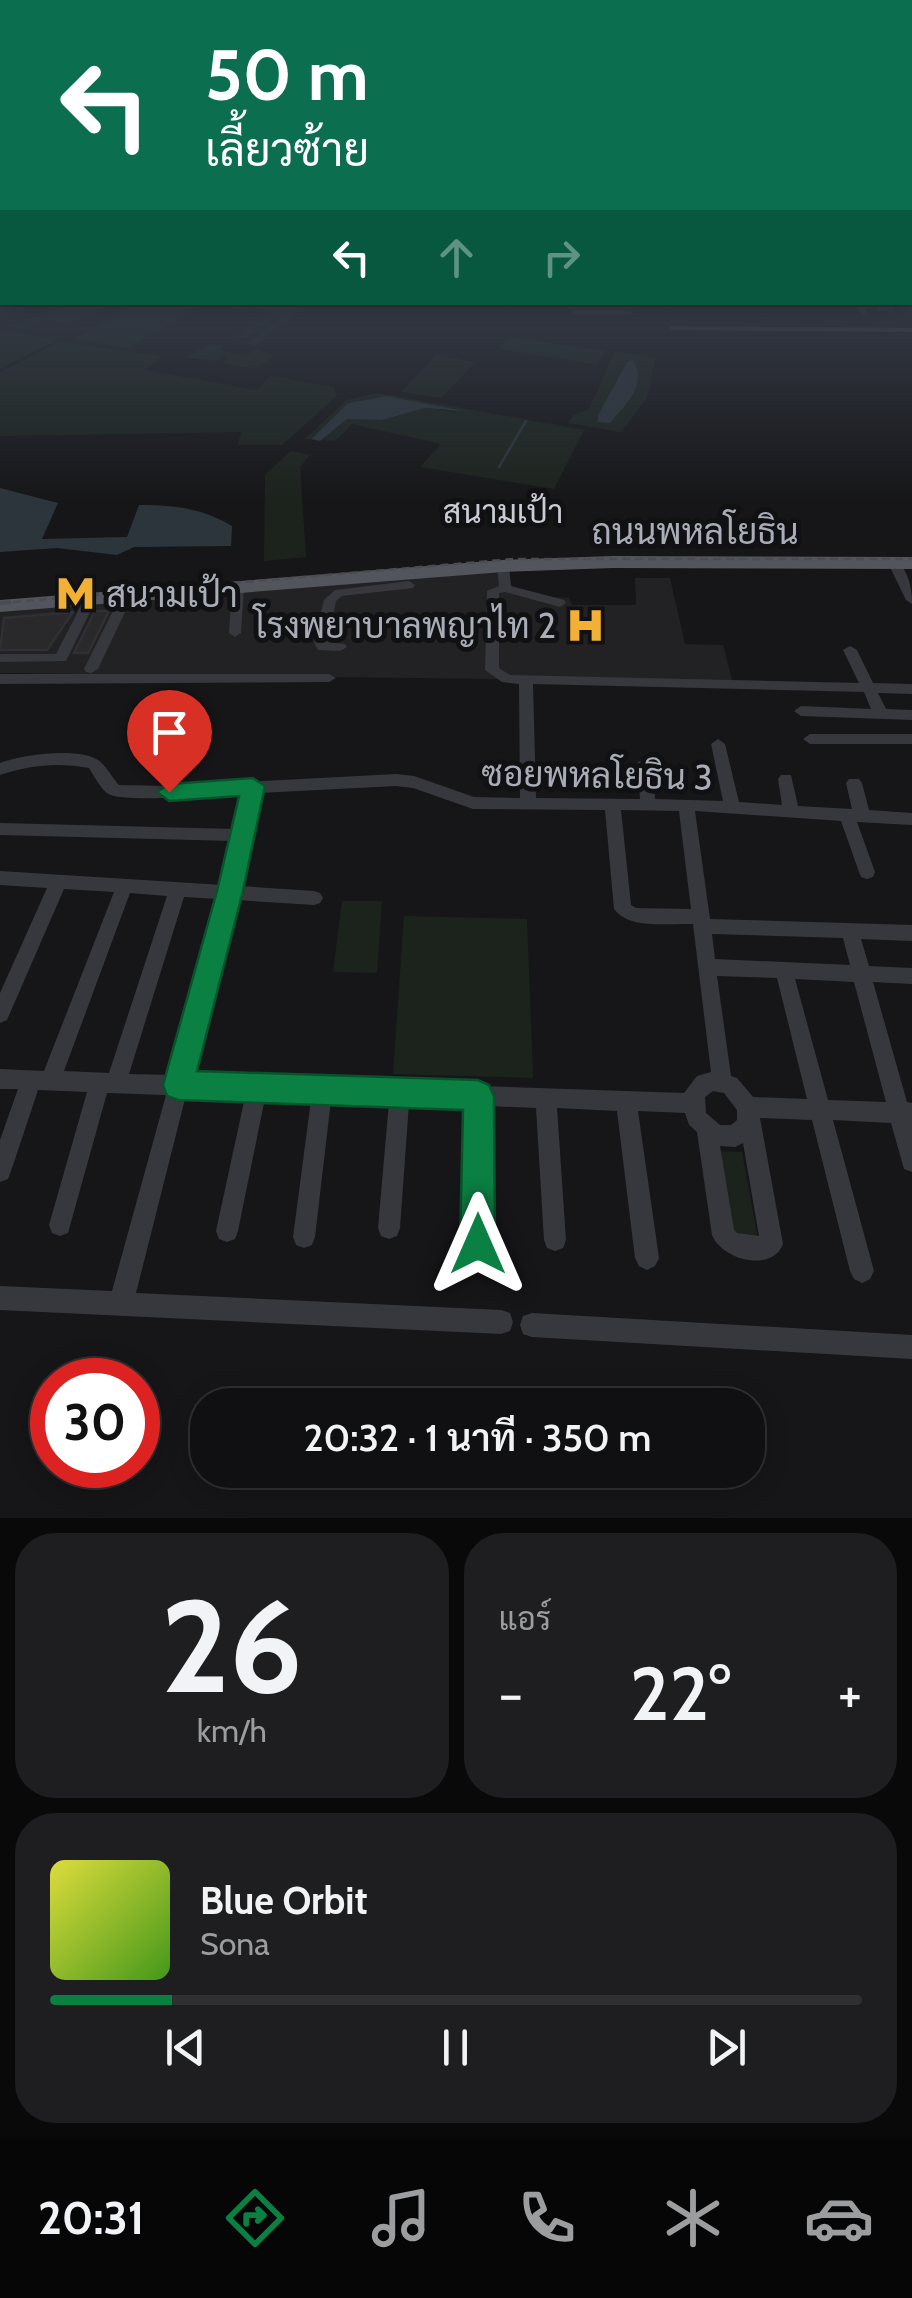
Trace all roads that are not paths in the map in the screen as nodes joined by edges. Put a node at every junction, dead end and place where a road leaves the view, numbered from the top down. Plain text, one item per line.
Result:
1 (912, 548) edge
2 (765, 556) junction
3 (903, 563) edge
4 (503, 566) junction
5 (250, 580) junction
6 (409, 584) junction
7 (505, 588) junction
8 (0, 590) edge
9 (126, 595) junction
10 (91, 598) junction
11 (912, 600) edge
12 (560, 603) dead end
13 (0, 606) edge
14 (235, 632) dead end
15 (340, 648) dead end
16 (850, 650) dead end
17 (0, 658) edge
18 (91, 669) dead end
19 (329, 678) dead end
20 (0, 679) edge
21 (526, 681) junction
22 (869, 688) junction
23 (912, 689) edge
24 (801, 711) dead end
25 (881, 714) junction
26 (912, 715) edge
27 (810, 739) dead end
28 (912, 739) edge
29 (718, 744) dead end
30 (645, 762) dead end
31 (0, 769) edge
32 (786, 779) dead end
33 (854, 783) dead end
34 (253, 786) junction
35 (528, 803) junction
36 (612, 804) junction
37 (648, 805) junction
38 (686, 806) junction
39 (732, 808) junction
40 (791, 812) junction
41 (855, 815) junction
42 (912, 818) edge
43 (0, 829) edge
44 (243, 835) junction
45 (867, 872) dead end
46 (0, 878) edge
47 (59, 881) junction
48 (125, 885) junction
49 (178, 888) junction
50 (230, 891) junction
51 (314, 898) dead end
52 (701, 922) junction
53 (850, 931) junction
54 (912, 932) edge
55 (707, 967) junction
56 (784, 971) junction
57 (863, 974) junction
58 (912, 976) edge
59 (0, 1014) edge
60 (0, 1079) edge
61 (41, 1080) junction
62 (722, 1082) junction
63 (108, 1083) junction
64 (178, 1085) junction
65 (257, 1088) junction
66 (322, 1090) junction
67 (400, 1093) junction
68 (478, 1096) junction
69 (546, 1098) junction
70 (626, 1100) junction
71 (692, 1103) junction
72 (822, 1110) junction
73 (749, 1112) junction
74 (905, 1113) edge
75 (707, 1130) junction
76 (912, 1161) edge
77 (0, 1171) edge
78 (60, 1226) dead end
79 (389, 1228) dead end
80 (227, 1231) dead end
81 (304, 1238) dead end
82 (555, 1240) dead end
83 (478, 1244) dead end
84 (647, 1258) dead end
85 (862, 1272) dead end
86 (0, 1298) edge
87 (121, 1304) junction
88 (501, 1322) dead end
89 (532, 1324) dead end
90 (912, 1347) edge

1 - 2 main road, ถนนพหลโยธิน
2 - 3 main road, ถนนพหลโยธิน
2 - 4 main road, ถนนพหลโยธิน
2 - 5 main road, ถนนพหลโยธิน
3 - 11 street
4 - 6 main road, ถนนพหลโยธิน
4 - 7 street
5 - 6 main road, ถนนพหลโยธิน
5 - 8 main road, ถนนพหลโยธิน
5 - 9 main road, ถนนพหลโยธิน
5 - 14 street
6 - 15 street
7 - 12 street
7 - 21 street
9 - 10 main road, ถนนพหลโยธิน
9 - 18 street
10 - 13 main road, ถนนพหลโยธิน
10 - 17 street
16 - 22 street
19 - 20 street
21 - 22 street
21 - 35 street
22 - 23 street
22 - 25 street
24 - 25 street
25 - 26 street
27 - 28 street
29 - 39 street
30 - 37 street
31 - 34 street, ซอยพหลโยธิน 3
32 - 40 street
33 - 41 street
34 - 35 street, ซอยพหลโยธิน 3
34 - 44 street
35 - 36 street, ซอยพหลโยธิน 3
36 - 37 street, ซอยพหลโยธิน 3
36 - 52 street
37 - 38 street, ซอยพหลโยธิน 3
38 - 39 street, ซอยพหลโยธิน 3
38 - 52 street
39 - 40 street, ซอยพหลโยธิน 3
40 - 41 street, ซอยพหลโยธิน 3
41 - 42 street, ซอยพหลโยธิน 3
41 - 45 street
43 - 44 street
44 - 50 street
46 - 47 street
47 - 48 street
47 - 59 street
48 - 49 street
48 - 61 street
49 - 50 street
49 - 63 street
50 - 51 street
50 - 64 street
52 - 53 street
52 - 55 street
53 - 54 street
53 - 57 street
55 - 56 street
55 - 62 street
56 - 57 street
56 - 72 street
57 - 58 street
57 - 74 street
60 - 61 street
61 - 63 street
61 - 77 street
62 - 71 street
62 - 73 street
63 - 64 street
63 - 78 street
64 - 65 street
64 - 87 street
65 - 66 street
65 - 80 street
66 - 67 street
66 - 81 street
67 - 68 street
67 - 79 street
68 - 69 street
68 - 83 street
69 - 70 street
69 - 82 street
70 - 71 street
70 - 84 street
71 - 75 street
72 - 73 street
72 - 74 street
72 - 85 street
73 - 75 street
73 - 75 street
74 - 76 street
86 - 87 street
87 - 88 street
89 - 90 street

